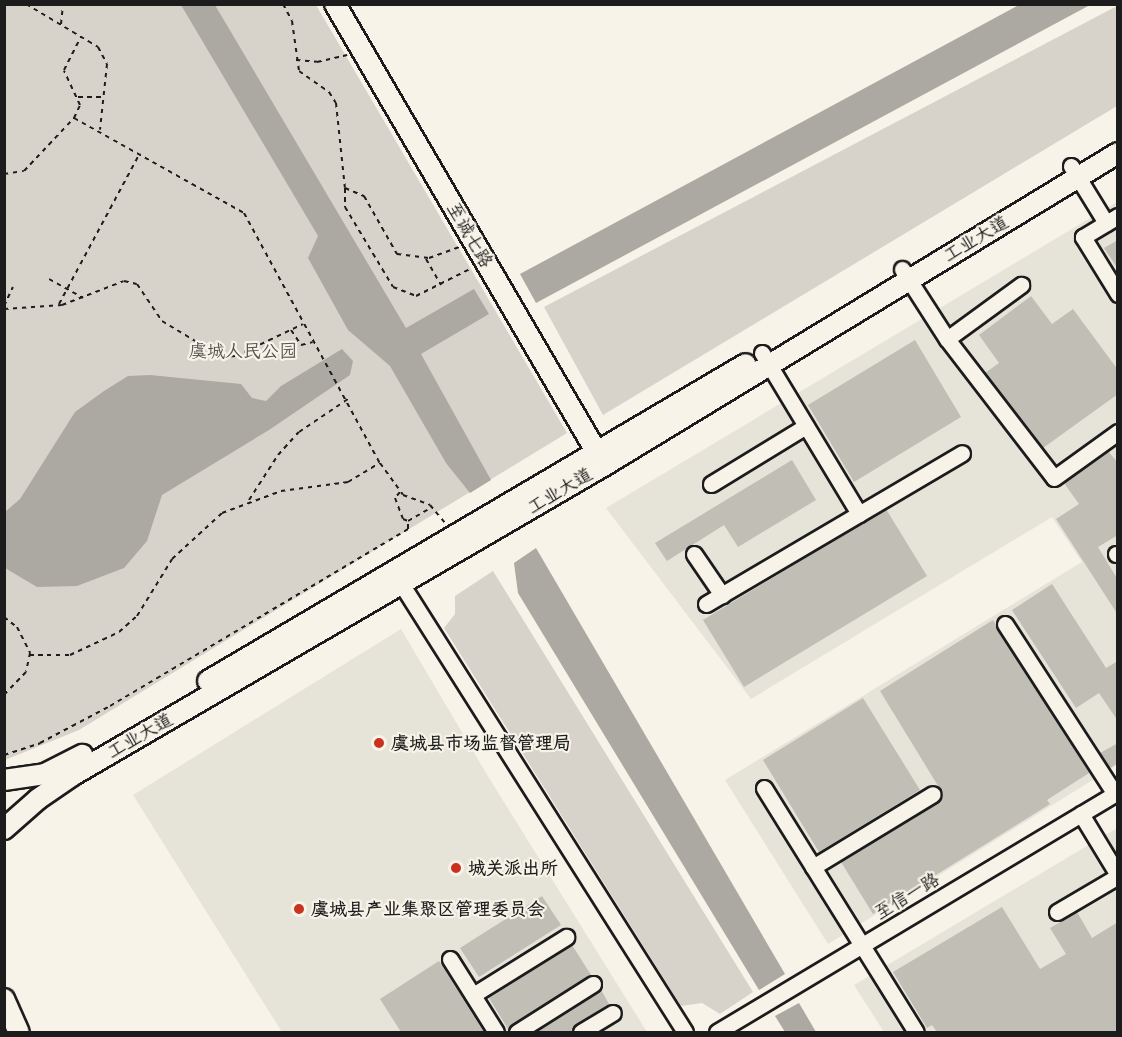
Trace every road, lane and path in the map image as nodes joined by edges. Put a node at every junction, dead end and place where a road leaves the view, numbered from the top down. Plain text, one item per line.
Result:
1 (26, 4) edge
2 (63, 4) edge
3 (283, 4) edge
4 (335, 4) edge
5 (61, 24) junction
6 (81, 37) junction
7 (362, 50) junction
8 (296, 60) junction
9 (78, 97) junction
10 (105, 97) junction
11 (74, 118) junction
12 (100, 130) junction
13 (1118, 139) edge
14 (140, 153) junction
15 (1118, 153) edge
16 (1075, 172) junction
17 (4, 174) edge
18 (345, 188) junction
19 (1112, 219) edge
20 (474, 242) junction
21 (426, 258) junction
22 (485, 261) junction
23 (905, 275) junction
24 (49, 279) dead end
25 (441, 285) junction
26 (1021, 285) dead end
27 (13, 287) dead end
28 (67, 289) junction
29 (1118, 294) edge
30 (84, 298) junction
31 (58, 305) junction
32 (4, 307) edge
33 (303, 324) junction
34 (291, 330) junction
35 (947, 339) junction
36 (313, 341) junction
37 (766, 359) junction
38 (348, 399) junction
39 (807, 426) junction
40 (1118, 432) edge
41 (962, 453) dead end
42 (601, 459) junction
43 (380, 463) junction
44 (711, 484) dead end
45 (400, 492) junction
46 (248, 501) junction
47 (432, 507) junction
48 (859, 514) junction
49 (408, 521) junction
50 (456, 536) junction
51 (694, 554) dead end
52 (402, 585) junction
53 (722, 595) junction
54 (706, 604) dead end
55 (4, 617) edge
56 (1005, 624) dead end
57 (29, 655) junction
58 (4, 695) edge
59 (4, 755) edge
60 (4, 780) edge
61 (764, 788) dead end
62 (1116, 793) edge
63 (933, 794) dead end
64 (1081, 814) junction
65 (4, 830) edge
66 (813, 867) junction
67 (1116, 869) edge
68 (1057, 912) dead end
69 (566, 937) dead end
70 (863, 945) junction
71 (450, 959) dead end
72 (593, 984) dead end
73 (473, 995) junction
74 (4, 999) edge
75 (613, 1013) dead end
76 (19, 1032) edge
77 (496, 1032) edge
78 (516, 1032) edge
79 (582, 1032) edge
80 (685, 1032) edge
81 (717, 1032) edge
82 (916, 1032) edge

1 - 5 path
2 - 5 path
3 - 8 path
4 - 7 main road, 至诚七路
5 - 6 path
6 - 9 path
6 - 10 path
7 - 8 path
7 - 20 main road, 至诚七路
8 - 18 path
9 - 10 path
9 - 11 path
10 - 12 path
11 - 12 path
11 - 17 path
12 - 14 path
13 - 16 main road
14 - 28 path
14 - 33 path
15 - 16 main road, 工业大道
16 - 19 street
16 - 23 main road, 工业大道
18 - 21 path
18 - 25 path
19 - 29 street
20 - 21 path
20 - 22 main road, 至诚七路
21 - 25 path
22 - 25 path
22 - 42 main road, 至诚七路
23 - 35 street
23 - 37 main road, 工业大道
24 - 28 path
26 - 35 street
27 - 32 path
28 - 30 path
28 - 31 path
30 - 31 path
30 - 34 path
31 - 32 path
33 - 34 path
33 - 36 path
34 - 36 path
35 - 40 street
36 - 38 path
37 - 39 street
37 - 42 main road, 工业大道
38 - 43 path
38 - 46 path
39 - 44 street
39 - 48 street
41 - 48 street
42 - 50 main road
42 - 52 main road, 工业大道
43 - 45 path
43 - 46 path
45 - 47 path
45 - 49 path
46 - 57 path
47 - 49 path
47 - 50 path
48 - 53 street
49 - 59 path
50 - 60 main road
51 - 53 street
52 - 65 main road, 工业大道
52 - 80 street
53 - 54 street
55 - 57 path
56 - 62 street
57 - 58 path
61 - 66 street
62 - 64 street, 至信一路
63 - 66 street
64 - 67 street
64 - 70 street, 至信一路
66 - 70 street
67 - 68 street
69 - 73 street
70 - 81 street, 至信一路
70 - 82 street
71 - 73 street
72 - 78 street
73 - 77 street
74 - 76 main road
75 - 79 street

